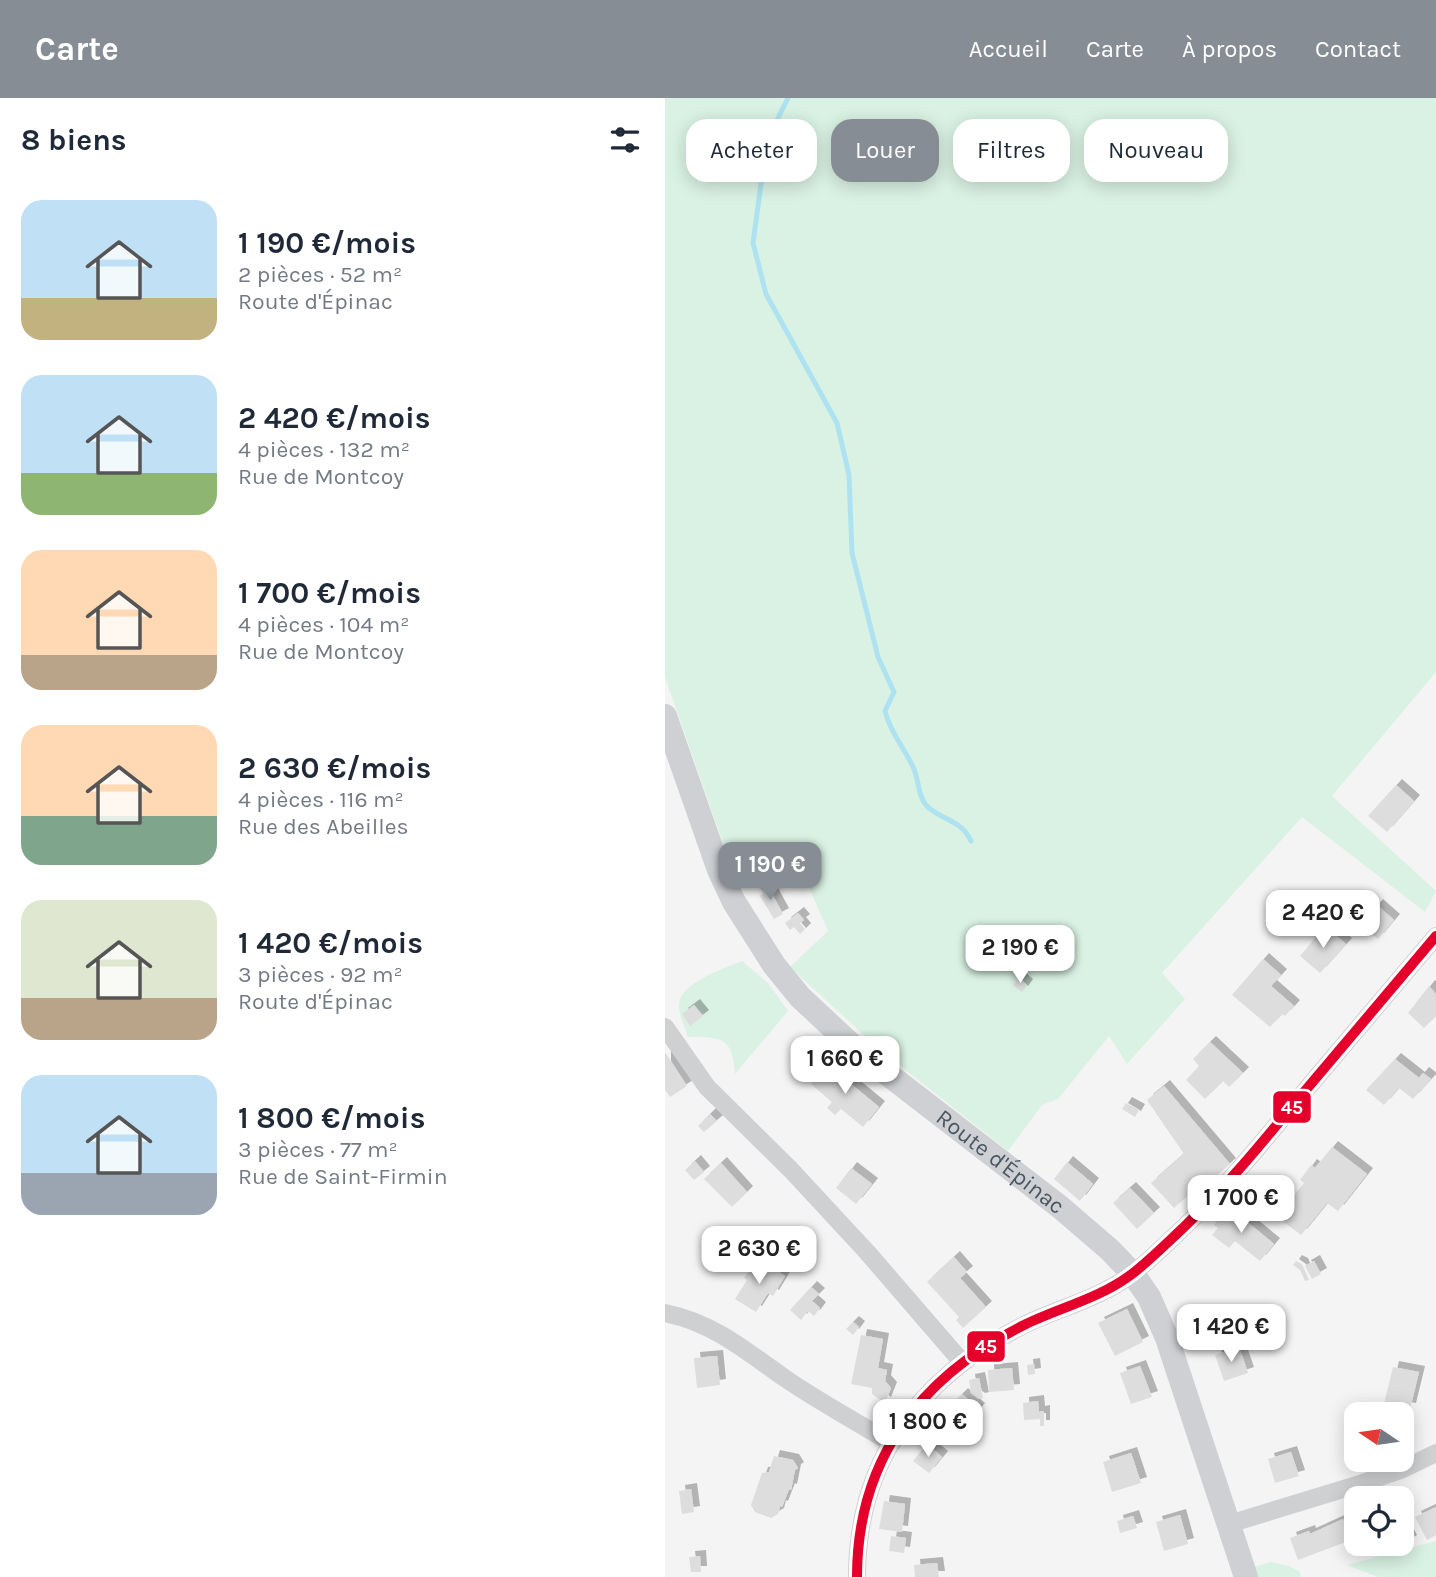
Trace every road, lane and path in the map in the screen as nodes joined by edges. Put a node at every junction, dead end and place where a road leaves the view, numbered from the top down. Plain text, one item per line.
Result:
1 (665, 716) edge
2 (1436, 936) edge
3 (665, 1027) edge
4 (1133, 1274) junction
5 (665, 1312) edge
6 (963, 1362) junction
7 (892, 1443) junction
8 (1436, 1452) edge
9 (1229, 1524) junction
10 (857, 1577) edge
11 (1246, 1577) edge

1 - 4 main road, Route d'Épinac
2 - 4 street
3 - 6 street
4 - 6 street
4 - 9 main road, Route d'Épinac
5 - 7 street
6 - 7 street
7 - 10 street
8 - 9 street
9 - 11 main road, Route d'Épinac

